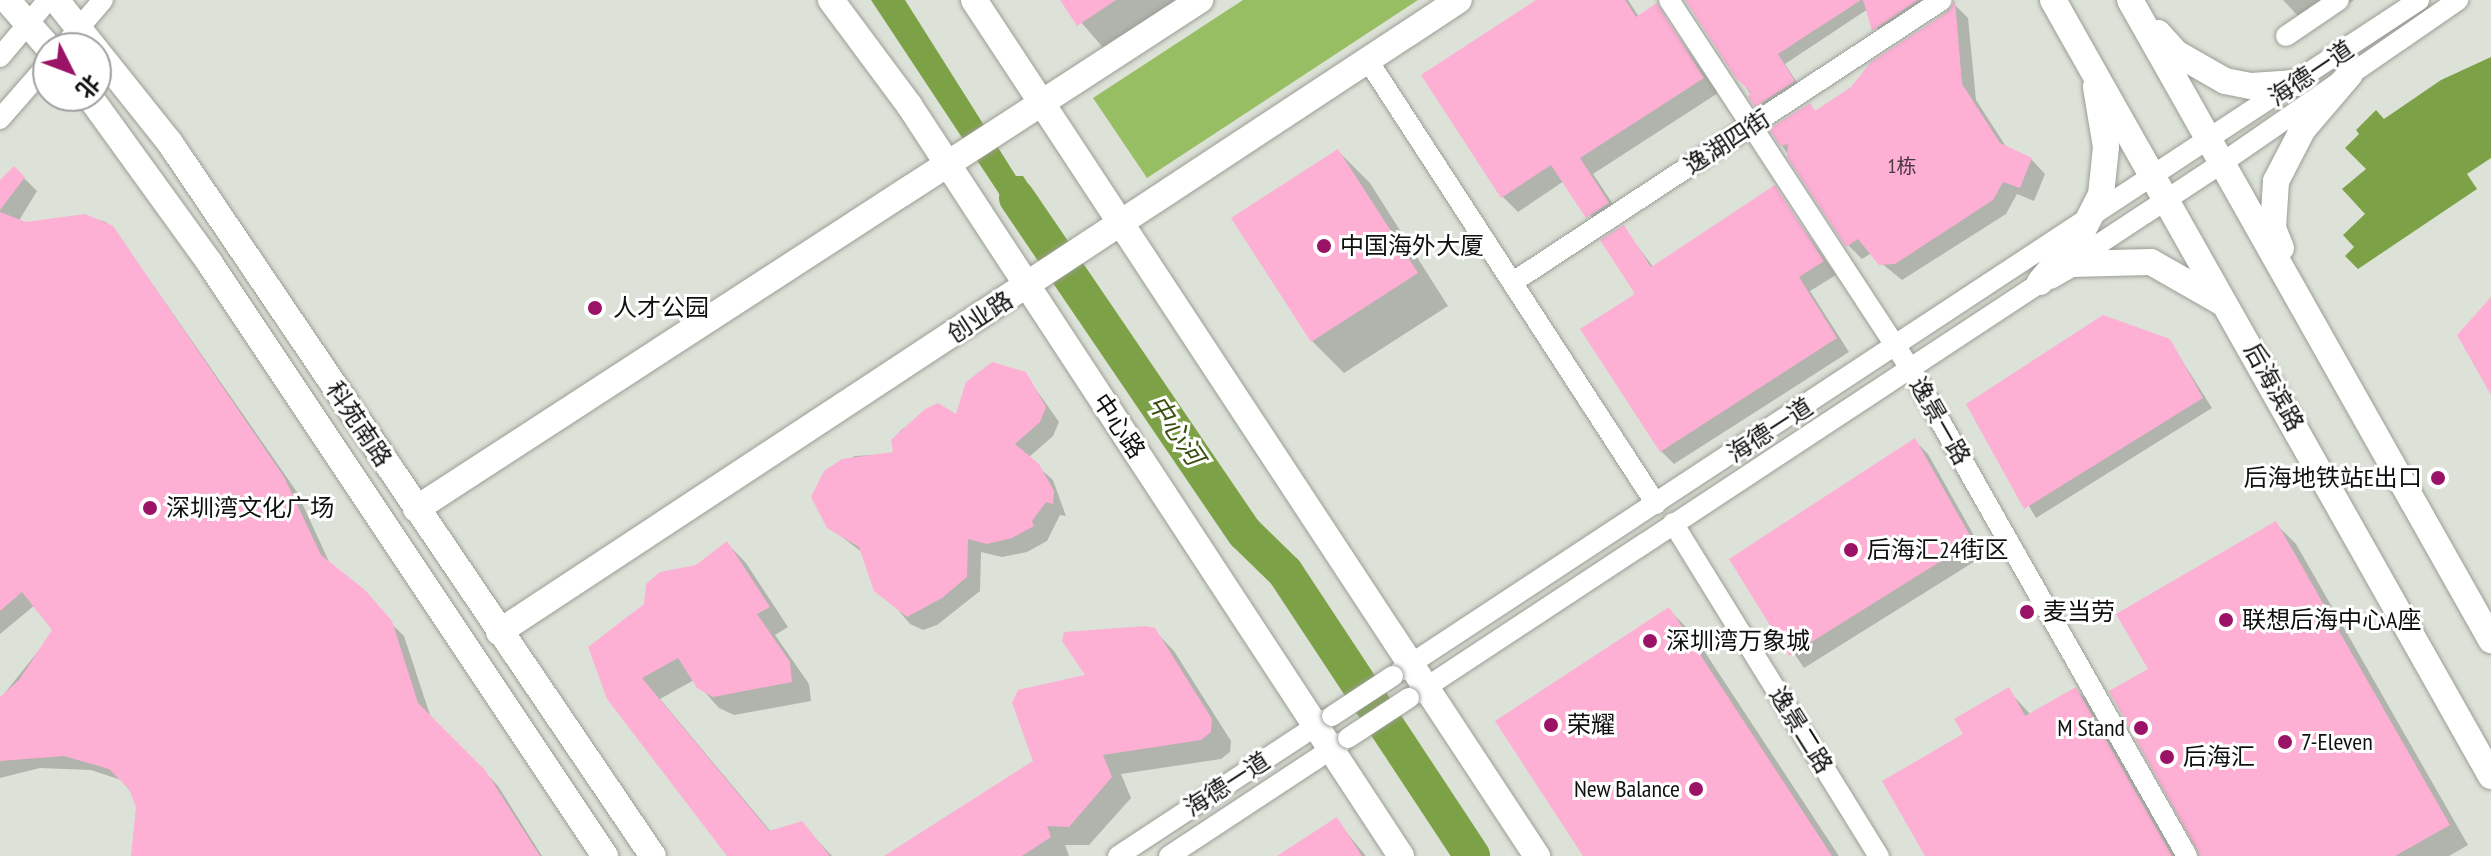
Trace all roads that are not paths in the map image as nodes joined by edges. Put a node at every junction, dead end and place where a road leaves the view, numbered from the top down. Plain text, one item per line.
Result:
1 (7, 0) edge
2 (48, 0) edge
3 (56, 0) edge
4 (103, 0) edge
5 (831, 0) edge
6 (974, 0) edge
7 (1200, 0) edge
8 (1669, 0) edge
9 (1942, 0) edge
10 (2053, 0) edge
11 (2339, 0) edge
12 (2419, 0) edge
13 (2458, 0) edge
14 (1454, 2) edge
15 (2131, 2) edge
16 (28, 24) junction
17 (80, 27) junction
18 (35, 32) edge
19 (76, 32) edge
20 (2286, 36) dead end
21 (0, 57) edge
22 (1369, 62) junction
23 (2092, 68) junction
24 (2350, 74) junction
25 (32, 82) edge
26 (2297, 83) junction
27 (101, 112) edge
28 (1033, 112) junction
29 (0, 119) edge
30 (1752, 126) junction
31 (2216, 152) junction
32 (953, 163) junction
33 (2161, 188) junction
34 (2088, 222) junction
35 (1112, 230) junction
36 (1033, 282) junction
37 (1513, 282) junction
38 (2040, 282) junction
39 (2297, 288) junction
40 (2229, 308) junction
41 (1896, 347) junction
42 (1910, 368) junction
43 (1656, 504) junction
44 (416, 509) junction
45 (1673, 523) junction
46 (499, 632) junction
47 (2491, 640) edge
48 (1402, 670) junction
49 (1418, 692) junction
50 (1324, 721) junction
51 (1340, 744) junction
52 (2491, 776) edge
53 (605, 856) edge
54 (653, 856) edge
55 (1118, 856) edge
56 (1169, 856) edge
57 (1401, 856) edge
58 (1537, 856) edge
59 (1879, 856) edge
60 (2187, 856) edge

1 - 16 main road
2 - 16 street
3 - 17 main road, 科苑南路
4 - 17 street
5 - 32 main road, 中心路
6 - 28 main road
7 - 28 main road
8 - 30 street, 逸景一路
9 - 30 street, 逸湖四街
10 - 23 main road, 后海滨路
11 - 20 street
12 - 26 street, 海德一道
13 - 24 street, 海德一道
14 - 22 main road, 创业路
15 - 26 main road
15 - 31 main road
16 - 18 main road
16 - 21 street
17 - 19 street
17 - 44 main road, 科苑南路
22 - 35 main road, 创业路
22 - 37 street
23 - 33 main road, 后海滨路
23 - 34 main road
24 - 31 street, 海德一道
24 - 39 main road
25 - 29 street
26 - 31 street, 海德一道
27 - 53 main road, 科苑南路
28 - 32 main road
28 - 35 main road
30 - 37 street, 逸湖四街
30 - 41 street, 逸景一路
31 - 33 street, 海德一道
31 - 39 main road
32 - 36 main road, 中心路
32 - 44 main road
33 - 34 street, 海德一道
33 - 38 street, 海德一道
33 - 40 main road, 后海滨路
34 - 38 main road
34 - 41 street, 海德一道
35 - 36 main road, 创业路
35 - 48 main road
36 - 46 main road, 创业路
36 - 50 main road, 中心路
37 - 43 street
38 - 40 main road
38 - 42 street, 海德一道
39 - 47 main road
40 - 52 main road, 后海滨路
41 - 42 street, 逸景一路
41 - 43 street, 海德一道
42 - 45 street, 海德一道
42 - 60 street, 逸景一路
43 - 48 street, 海德一道
44 - 46 main road, 科苑南路
45 - 49 street, 海德一道
45 - 59 street, 逸景二路
46 - 54 main road, 科苑南路
48 - 49 main road
48 - 50 street, 海德一道, bridge
49 - 51 street, 海德一道, bridge
49 - 58 main road
50 - 51 main road, 中心路
50 - 55 street, 海德一道
51 - 56 street, 海德一道
51 - 57 main road, 中心路

